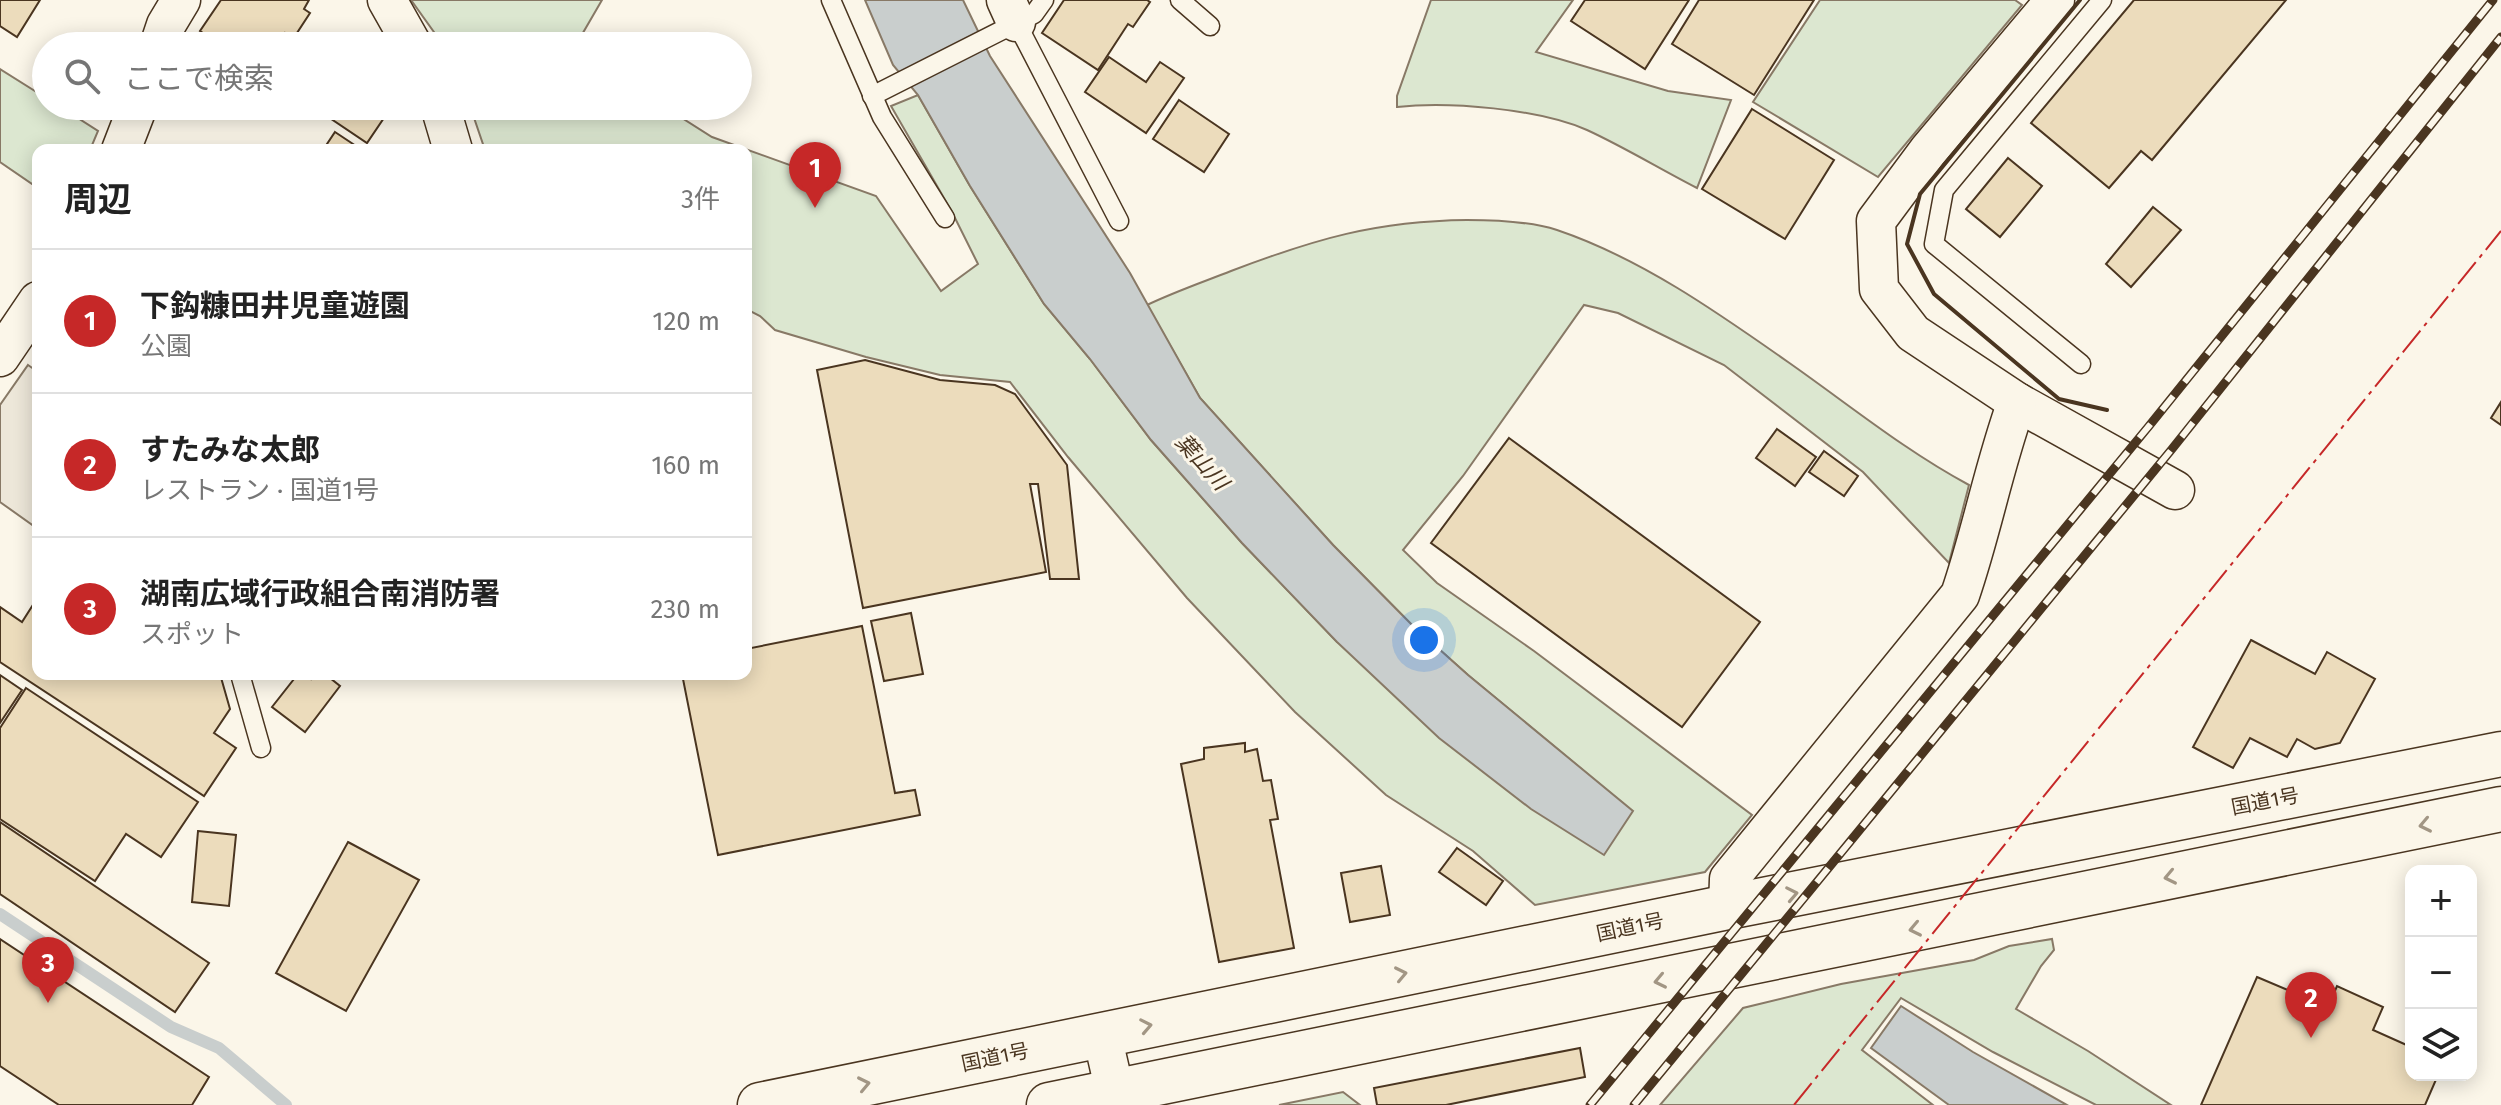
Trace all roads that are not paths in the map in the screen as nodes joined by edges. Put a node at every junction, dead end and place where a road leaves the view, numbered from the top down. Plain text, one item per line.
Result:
1 (181, 0) edge
2 (387, 0) edge
3 (831, 0) edge
4 (1180, 0) edge
5 (2055, 0) edge
6 (2102, 0) edge
7 (1016, 13) edge
8 (1210, 26) dead end
9 (164, 32) edge
10 (405, 32) edge
11 (877, 94) junction
12 (133, 120) edge
13 (444, 120) edge
14 (123, 144) edge
15 (451, 144) edge
16 (945, 218) dead end
17 (1119, 221) dead end
18 (32, 310) edge
19 (0, 357) edge
20 (2081, 364) dead end
21 (2017, 402) junction
22 (2175, 490) dead end
23 (242, 680) edge
24 (261, 748) dead end
25 (2501, 754) edge
26 (2501, 809) edge
27 (1728, 907) junction
28 (1102, 1035) junction
29 (1120, 1098) edge
30 (760, 1105) edge
31 (1049, 1105) edge

1 - 9 street
2 - 10 street
3 - 11 lane
4 - 8 lane
5 - 21 street
6 - 20 lane
7 - 11 lane
7 - 17 lane
11 - 16 lane
12 - 14 street
13 - 15 street
18 - 19 street
21 - 22 street
21 - 27 street
23 - 24 lane
27 -> 25 highway, 国道1号
26 -> 29 highway
28 -> 27 highway, 国道1号
28 - 29 street
30 -> 28 highway, 国道1号
29 - 31 highway

